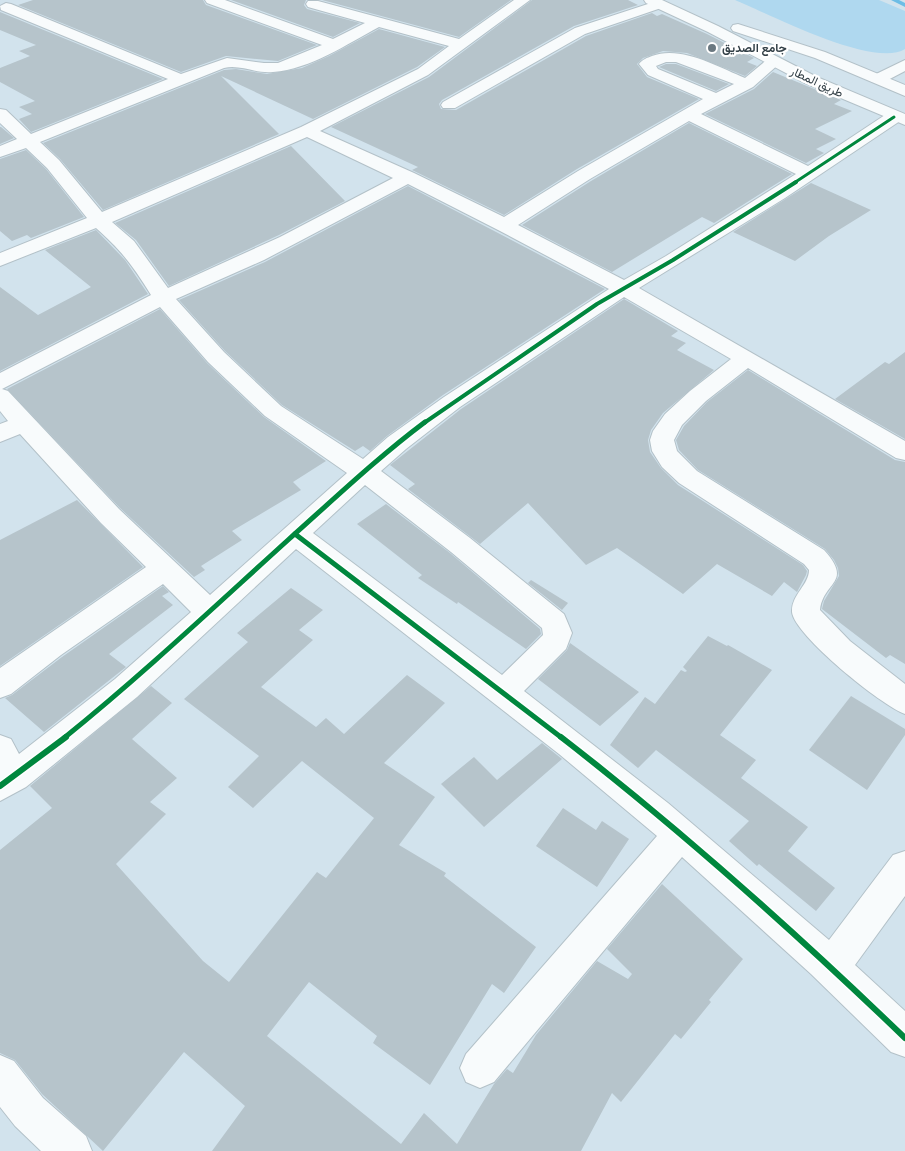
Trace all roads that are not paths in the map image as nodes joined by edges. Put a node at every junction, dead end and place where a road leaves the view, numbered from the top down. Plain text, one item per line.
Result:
1 (29, 0) edge
2 (212, 0) edge
3 (523, 0) edge
4 (679, 0) edge
5 (313, 1) edge
6 (655, 2) edge
7 (3, 8) edge
8 (377, 22) junction
9 (333, 44) junction
10 (462, 45) junction
11 (800, 47) junction
12 (769, 59) junction
13 (905, 65) edge
14 (181, 79) junction
15 (878, 79) junction
16 (747, 84) junction
17 (905, 91) edge
18 (716, 99) junction
19 (449, 105) dead end
20 (0, 114) edge
21 (689, 115) junction
22 (900, 119) edge
23 (307, 131) junction
24 (29, 140) junction
25 (0, 152) edge
26 (809, 174) junction
27 (408, 177) junction
28 (98, 220) junction
29 (505, 225) junction
30 (0, 260) edge
31 (624, 288) junction
32 (163, 297) junction
33 (747, 358) junction
34 (0, 382) edge
35 (0, 396) edge
36 (24, 423) junction
37 (0, 434) edge
38 (905, 452) edge
39 (364, 472) junction
40 (295, 534) junction
41 (164, 569) junction
42 (209, 612) junction
43 (0, 685) edge
44 (504, 694) junction
45 (905, 701) edge
46 (0, 749) edge
47 (7, 781) edge
48 (680, 835) junction
49 (905, 867) edge
50 (832, 966) junction
51 (905, 1038) edge
52 (480, 1068) dead end
53 (0, 1075) edge
54 (71, 1151) edge

1 - 7 street
2 - 9 street
3 - 10 street
4 - 11 street, طريق المطار
5 - 8 street
6 - 12 street, طريق المطار
6 - 19 street
7 - 14 street
8 - 9 street
8 - 10 street
9 - 14 street
10 - 23 street
11 - 12 street
11 - 15 street, طريق المطار
12 - 16 street
12 - 22 street, طريق المطار
13 - 15 street
14 - 24 street
15 - 17 street, طريق المطار
16 - 18 street
16 - 18 street
18 - 21 street
20 - 24 street
21 - 26 street
21 - 29 street
22 - 26 street
23 - 27 street
23 - 28 street
24 - 25 street
24 - 28 street
26 - 31 street
27 - 29 street
27 - 32 street
28 - 30 street
28 - 32 street
29 - 31 street
31 - 33 street
31 - 39 street
32 - 34 street
32 - 39 street
33 - 38 street
33 - 45 street
35 - 36 street
36 - 37 street
36 - 41 street
39 - 40 street
39 - 44 street
40 - 42 street
40 - 44 street
41 - 42 street
41 - 43 street
42 - 47 street
44 - 48 street
46 - 47 street
48 - 50 street
48 - 52 street
49 - 50 street
50 - 51 street
53 - 54 street

